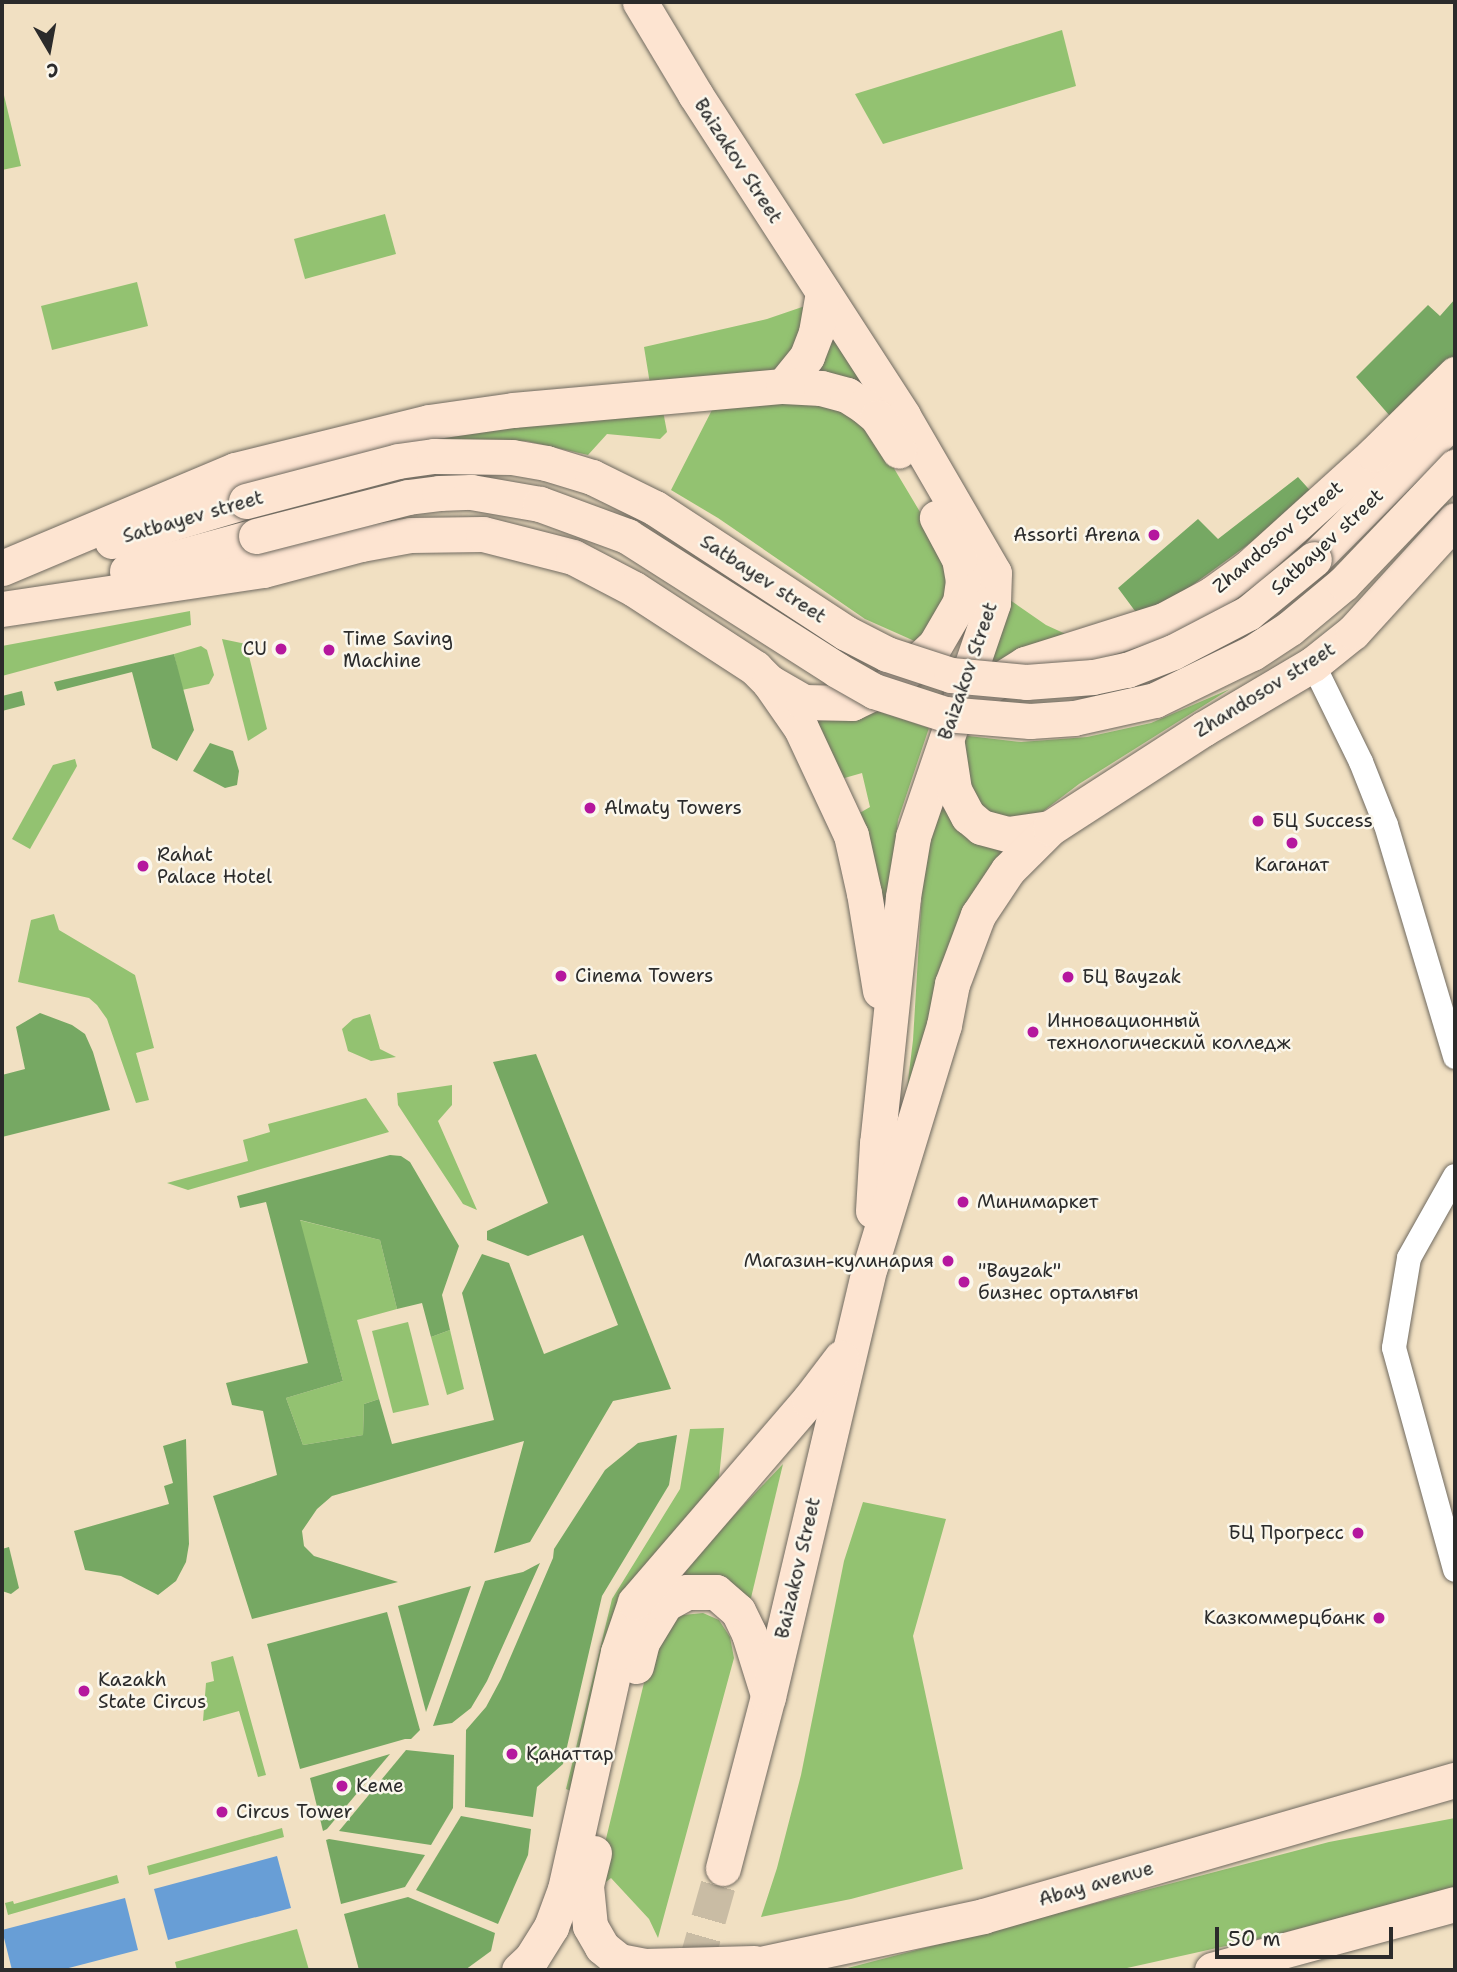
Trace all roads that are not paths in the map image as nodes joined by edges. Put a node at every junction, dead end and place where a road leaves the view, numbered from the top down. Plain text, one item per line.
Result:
1 (640, 2) edge
2 (823, 293) junction
3 (1455, 374) edge
4 (783, 386) junction
5 (1455, 418) edge
6 (1455, 467) edge
7 (1455, 520) edge
8 (2, 571) edge
9 (2, 607) edge
10 (1313, 664) junction
11 (769, 682) junction
12 (953, 722) junction
13 (1050, 828) junction
14 (1450, 1018) edge
15 (887, 1050) junction
16 (1455, 1058) edge
17 (1455, 1176) edge
18 (870, 1266) junction
19 (849, 1346) junction
20 (1455, 1570) edge
21 (768, 1698) junction
22 (1455, 1780) edge
23 (1455, 1801) edge
24 (1336, 1814) junction
25 (723, 1868) tunnel mouth
26 (1455, 1904) edge
27 (746, 1966) edge
28 (519, 1970) edge
29 (1212, 1970) edge

1 - 2 main road, Baizakov Street
2 - 4 main road
2 - 12 main road, Baizakov Street
3 - 12 main road, Zhandosov Street
4 - 8 main road
4 - 11 main road
5 - 8 main road, Satbayev street, bridge
6 - 9 main road, Satbayev street, bridge
7 - 10 main road, Zhandosov street
9 - 11 main road
10 - 13 main road, Zhandosov street
10 - 14 street
11 - 15 main road
12 - 13 main road
12 - 15 main road, Baizakov Street
13 - 18 main road, Baizakov Street
14 - 16 street
15 - 18 main road, Baizakov Street
17 - 20 street
18 - 19 main road, Baizakov Street
19 - 21 main road, Baizakov Street
19 - 28 main road
21 - 25 main road, Baizakov Street
21 - 27 main road, Abay avenue
22 - 24 main road, Abay avenue
23 - 24 main road
24 - 27 main road, Abay avenue
26 - 29 main road

